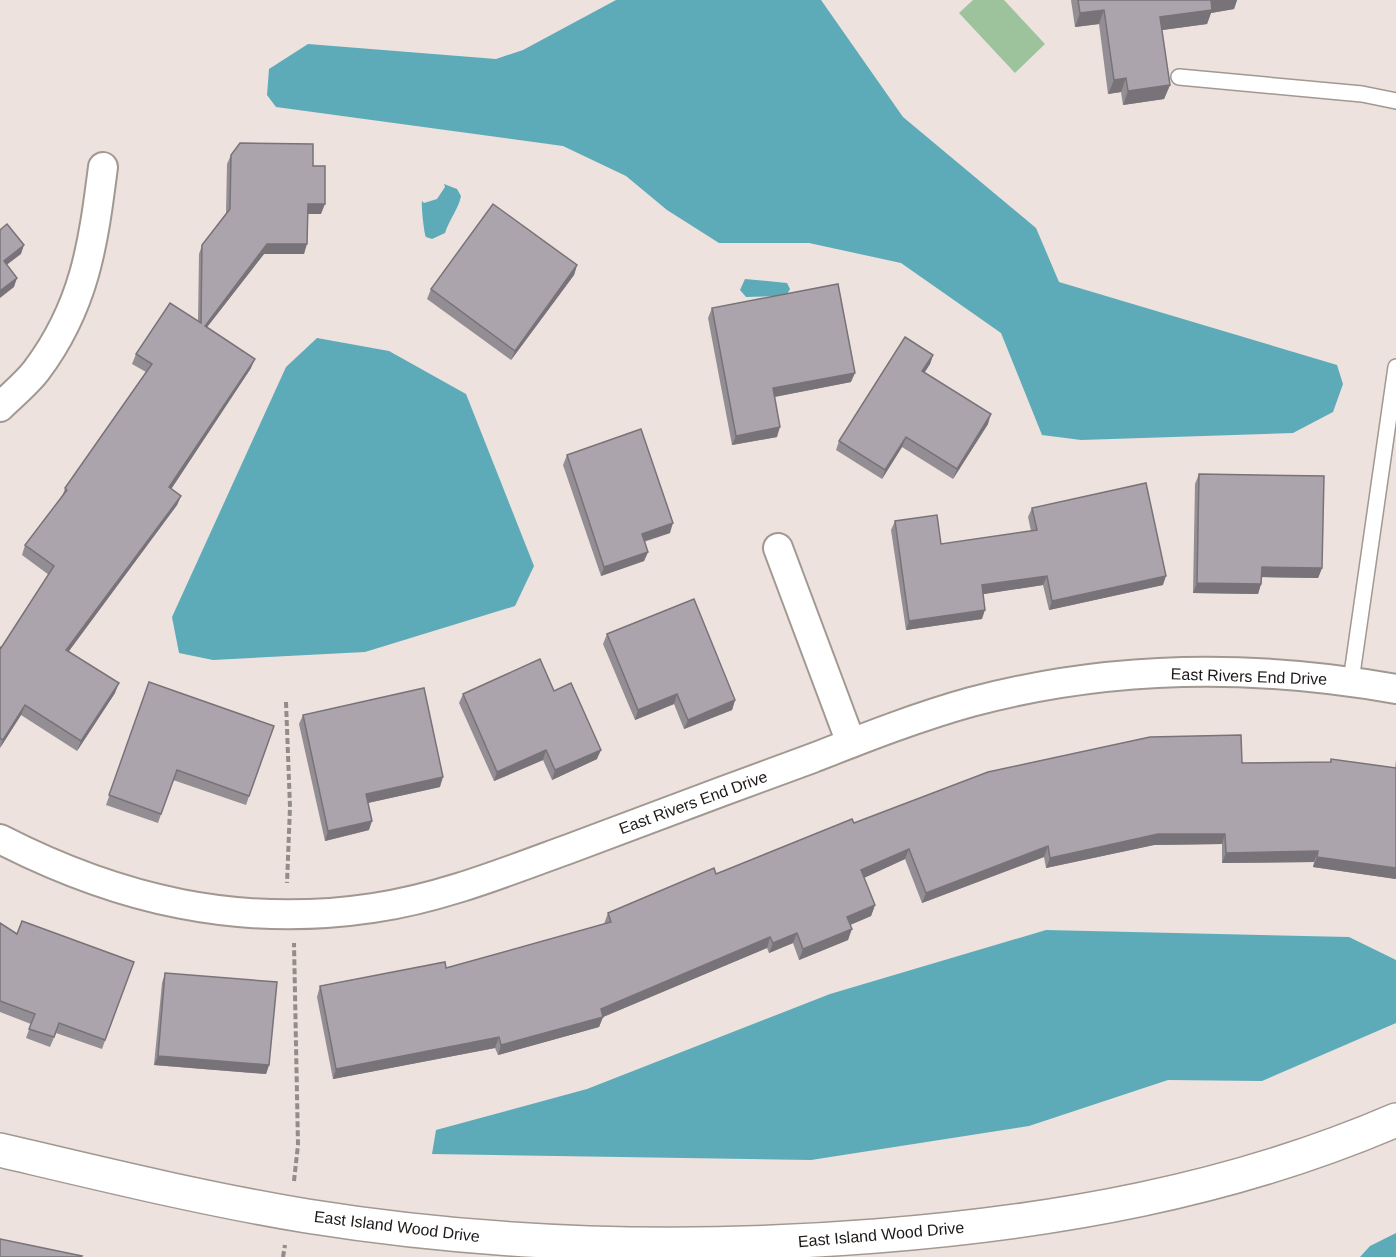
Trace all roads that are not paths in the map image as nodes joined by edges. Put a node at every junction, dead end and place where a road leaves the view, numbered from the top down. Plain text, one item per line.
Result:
1 (1179, 77) dead end
2 (1396, 101) edge
3 (104, 167) dead end
4 (1396, 367) edge
5 (0, 407) edge
6 (778, 548) dead end
7 (1351, 681) junction
8 (1396, 689) edge
9 (851, 743) junction
10 (0, 839) edge
11 (1396, 1120) edge
12 (0, 1150) edge

1 - 2 lane
3 - 5 street
4 - 7 lane
6 - 9 street
7 - 8 street, East Rivers End Drive
7 - 9 street, East Rivers End Drive
9 - 10 street, East Rivers End Drive
11 - 12 street, East Island Wood Drive

